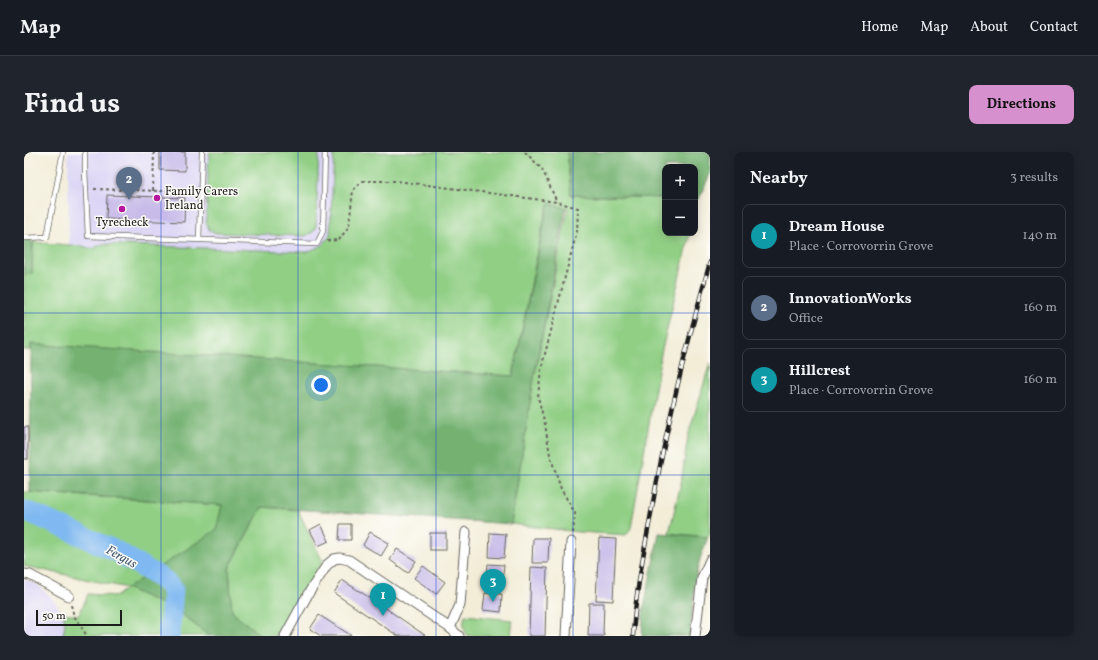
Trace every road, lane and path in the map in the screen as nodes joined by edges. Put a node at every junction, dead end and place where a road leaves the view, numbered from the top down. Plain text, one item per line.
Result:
1 (63, 152) edge
2 (85, 152) edge
3 (154, 152) edge
4 (202, 152) edge
5 (325, 152) edge
6 (525, 152) edge
7 (86, 189) junction
8 (153, 191) junction
9 (201, 192) junction
10 (557, 202) junction
11 (323, 231) junction
12 (24, 238) edge
13 (199, 239) junction
14 (466, 532) dead end
15 (571, 542) joint
16 (710, 560) edge
17 (24, 574) edge
18 (69, 596) joint
19 (450, 628) junction
20 (87, 636) edge
21 (285, 636) edge
22 (459, 636) edge
23 (566, 636) edge
24 (695, 636) edge

1 - 12 lane
2 - 7 lane
3 - 8 path
4 - 9 lane
5 - 11 lane
6 - 10 path
7 - 8 path
7 - 13 lane
8 - 9 path
9 - 13 lane
10 - 11 path
10 - 15 path
11 - 13 lane
14 - 19 street
15 - 23 street
16 - 24 street
17 - 18 street
18 - 20 path
19 - 21 street
19 - 22 street

